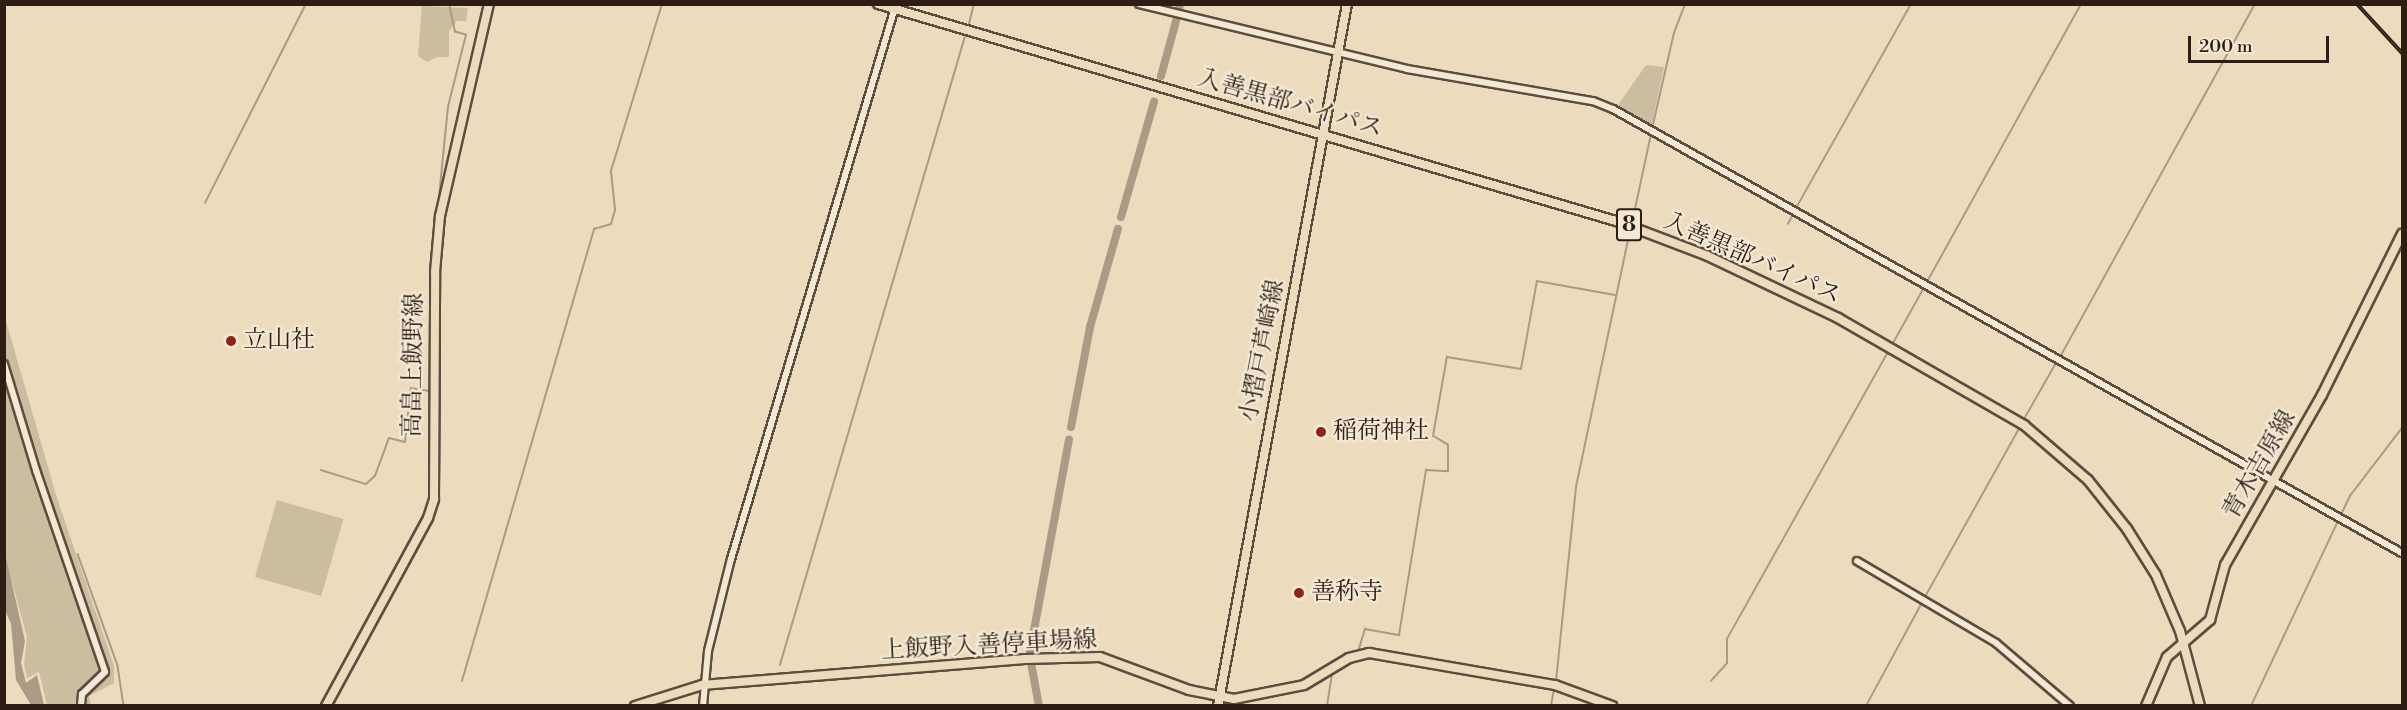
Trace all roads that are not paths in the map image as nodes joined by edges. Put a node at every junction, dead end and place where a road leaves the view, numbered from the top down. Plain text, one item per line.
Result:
1 (489, 4) edge
2 (878, 4) edge
3 (1139, 4) edge
4 (1347, 4) edge
5 (895, 7) edge
6 (1339, 50) junction
7 (1323, 134) junction
8 (2403, 234) edge
9 (4, 364) edge
10 (2275, 480) junction
11 (2403, 553) edge
12 (1857, 561) dead end
13 (2184, 645) junction
14 (702, 685) junction
15 (1218, 702) edge
16 (81, 705) edge
17 (326, 705) edge
18 (635, 705) edge
19 (703, 705) edge
20 (1612, 705) edge
21 (2070, 705) edge
22 (2146, 705) edge
23 (2200, 705) edge

1 - 17 main road, 高畠上飯野線
2 - 5 highway, 入善黒部バイパス / 8
3 - 6 street
4 - 6 main road, 小摺戸芦崎線
5 - 7 highway, 入善黒部バイパス / 8
5 - 14 street
6 - 7 main road, 小摺戸芦崎線
6 - 10 street
7 - 13 highway, 入善黒部バイパス / 8
7 - 15 main road, 小摺戸芦崎線
8 - 10 main road, 青木吉原線
9 - 16 street
10 - 11 street
10 - 13 main road, 青木吉原線
12 - 21 street
13 - 22 main road, 青木吉原線
13 - 23 highway, 入善黒部バイパス / 8
14 - 15 main road, 上飯野入善停車場線
14 - 18 main road, 上飯野入善停車場線
14 - 19 street
15 - 20 main road, 上飯野入善停車場線

